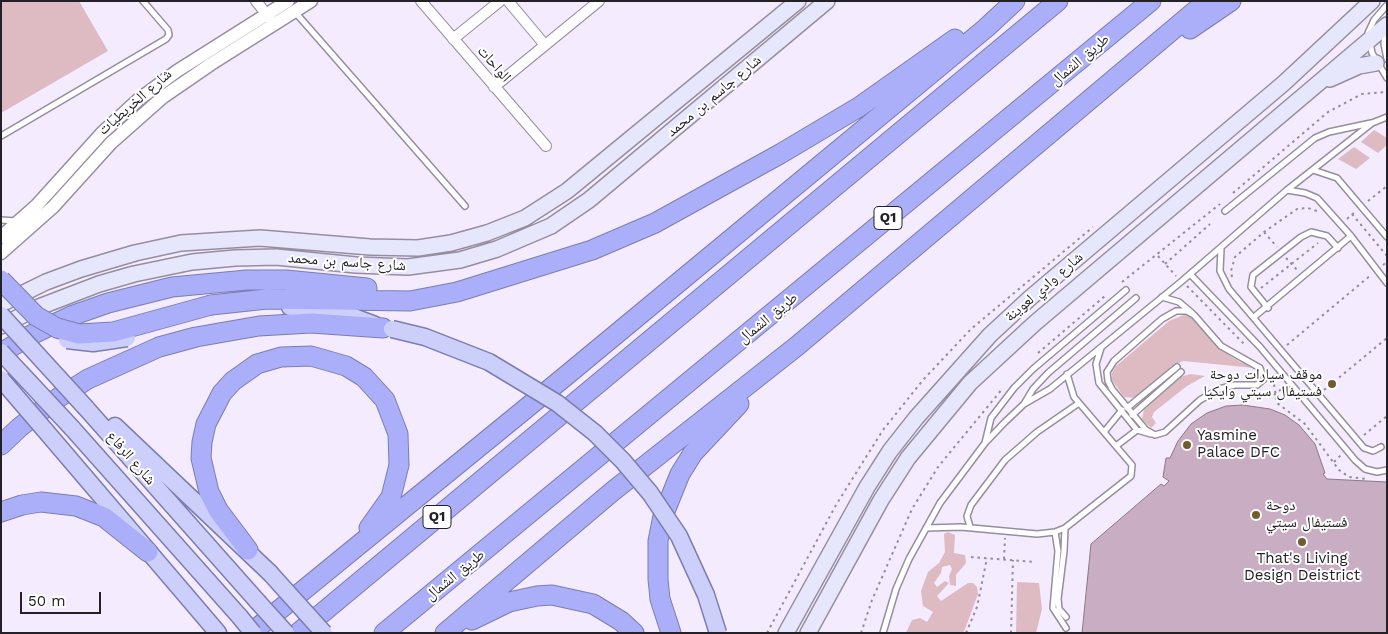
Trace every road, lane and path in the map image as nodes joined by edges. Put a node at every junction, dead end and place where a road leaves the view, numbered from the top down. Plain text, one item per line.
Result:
1 (143, 1) edge
2 (256, 1) edge
3 (311, 1) edge
4 (420, 1) edge
5 (500, 1) edge
6 (508, 1) edge
7 (599, 1) edge
8 (826, 1) edge
9 (1009, 1) edge
10 (1015, 1) edge
11 (1058, 1) edge
12 (1151, 1) edge
13 (1207, 1) edge
14 (1231, 1) edge
15 (1372, 1) edge
16 (794, 4) edge
17 (1387, 5) edge
18 (292, 6) edge
19 (271, 20) junction
20 (1387, 26) edge
21 (453, 39) junction
22 (1369, 40) junction
23 (545, 45) junction
24 (1382, 61) edge
25 (1132, 66) junction
26 (1387, 78) edge
27 (1316, 86) junction
28 (494, 87) junction
29 (1387, 117) edge
30 (1372, 123) junction
31 (1, 136) edge
32 (546, 146) dead end
33 (1313, 170) junction
34 (1287, 190) junction
35 (465, 206) dead end
36 (1225, 211) dead end
37 (1321, 214) dead end
38 (1352, 214) dead end
39 (1, 220) edge
40 (20, 221) junction
41 (1210, 224) dead end
42 (1327, 236) junction
43 (1351, 236) junction
44 (1, 237) edge
45 (1387, 237) edge
46 (1221, 248) junction
47 (1338, 248) junction
48 (1, 253) edge
49 (1387, 256) edge
50 (1387, 262) edge
51 (1165, 264) dead end
52 (1376, 271) junction
53 (1190, 274) junction
54 (1233, 279) dead end
55 (1, 280) edge
56 (498, 280) junction
57 (1387, 283) edge
58 (1126, 290) dead end
59 (1, 292) edge
60 (1255, 293) junction
61 (1162, 297) junction
62 (1136, 298) dead end
63 (1, 304) edge
64 (1268, 308) junction
65 (212, 310) junction
66 (1, 315) edge
67 (1194, 315) junction
68 (1229, 316) junction
69 (1254, 318) junction
70 (1221, 322) dead end
71 (1, 326) edge
72 (387, 328) junction
73 (1387, 338) edge
74 (797, 346) junction
75 (1103, 346) junction
76 (1281, 350) junction
77 (1, 352) edge
78 (1178, 367) dead end
79 (1181, 372) dead end
80 (1067, 374) junction
81 (1, 379) edge
82 (1319, 394) junction
83 (1079, 403) junction
84 (1024, 404) junction
85 (1126, 407) junction
86 (88, 409) junction
87 (1121, 412) junction
88 (1132, 415) junction
89 (1137, 430) junction
90 (1104, 432) junction
91 (1151, 434) junction
92 (985, 443) junction
93 (1, 445) edge
94 (1116, 446) junction
95 (1381, 447) dead end
96 (1387, 470) edge
97 (1, 512) edge
98 (970, 527) junction
99 (926, 528) junction
100 (1065, 528) junction
101 (1006, 531) junction
102 (1054, 532) junction
103 (248, 550) junction
104 (148, 552) junction
105 (971, 556) dead end
106 (343, 558) junction
107 (987, 558) junction
108 (1004, 559) junction
109 (1013, 560) junction
110 (1035, 562) dead end
111 (1066, 617) dead end
112 (1066, 628) dead end
113 (218, 633) edge
114 (252, 633) edge
115 (286, 633) edge
116 (298, 633) edge
117 (324, 633) edge
118 (384, 633) edge
119 (445, 633) edge
120 (451, 633) edge
121 (634, 633) edge
122 (671, 633) edge
123 (718, 633) edge
124 (786, 633) edge
125 (808, 633) edge
126 (883, 633) edge
127 (966, 633) edge
128 (1011, 633) edge

1 - 31 lane
2 - 19 street
3 - 18 street, شارع الخريطيات
4 - 21 street, الواحات
5 - 21 street
6 - 23 street
7 - 23 street
8 - 71 main road, شارع جاسم بن محمد
9 - 56 highway
10 - 106 highway
11 - 116 highway, Q1
12 - 118 highway, طريق الشمال / Q1
13 - 25 highway
14 - 25 highway
15 - 124 main road, شارع وادي لعوينة
16 - 63 main road, شارع جاسم بن محمد
17 - 22 lane
18 - 19 street, شارع الخريطيات
18 - 35 lane
19 - 40 street, شارع الخريطيات
19 - 48 street, شارع الخريطيات
20 - 22 main road, شارع وادي لعوينة
20 - 24 lane
21 - 28 street, الواحات
22 - 24 lane
22 - 27 main road, شارع وادي لعوينة
23 - 28 street
24 - 26 lane
24 - 27 main road
25 - 74 highway
27 - 125 main road, شارع وادي لعوينة
28 - 32 street, الواحات
29 - 30 lane
30 - 33 lane
30 - 36 lane
33 - 34 lane
33 - 45 lane
34 - 43 lane
34 - 46 lane
37 - 54 path
38 - 49 path
39 - 40 lane
40 - 44 street, شارع الخريطيات
41 - 51 path
42 - 47 lane
42 - 60 path
42 - 60 lane
43 - 47 lane
43 - 52 lane
46 - 53 lane
46 - 69 lane
47 - 64 lane
50 - 52 path
52 - 57 lane
52 - 76 path
53 - 61 lane
53 - 68 lane
55 - 65 highway, bridge
56 - 65 highway
56 - 77 highway
58 - 92 lane
59 - 65 main road, bridge
60 - 64 lane
61 - 67 lane
61 - 75 lane
62 - 84 lane
64 - 69 lane
65 - 72 main road
66 - 86 main road, شارع الرفاع, bridge
67 - 85 lane
67 - 91 lane
68 - 70 path
68 - 96 lane
69 - 76 lane
72 - 93 highway
72 - 123 main road, bridge
73 - 82 path
74 - 119 highway
74 - 122 highway
75 - 80 lane
75 - 87 lane
76 - 82 lane
77 - 114 main road, شارع الرفاع, bridge
78 - 85 lane
79 - 88 lane
80 - 83 lane
80 - 84 lane
81 - 104 main road, bridge
82 - 95 lane
83 - 90 lane
83 - 98 lane
84 - 92 lane
85 - 87 lane
85 - 88 lane
86 - 103 main road
86 - 115 main road, شارع الرفاع, bridge
87 - 89 lane
87 - 90 lane
88 - 91 lane
89 - 91 lane
89 - 94 lane
90 - 94 lane
92 - 99 lane
94 - 100 lane
97 - 104 highway
98 - 99 lane
98 - 101 lane
99 - 126 lane
100 - 102 lane
100 - 111 lane
101 - 102 lane
101 - 108 path
102 - 112 lane
103 - 106 highway
103 - 117 main road, bridge
104 - 113 main road
105 - 107 path
106 - 114 highway
107 - 108 path
107 - 127 path
108 - 109 path
109 - 110 path
109 - 128 path
120 - 121 highway

